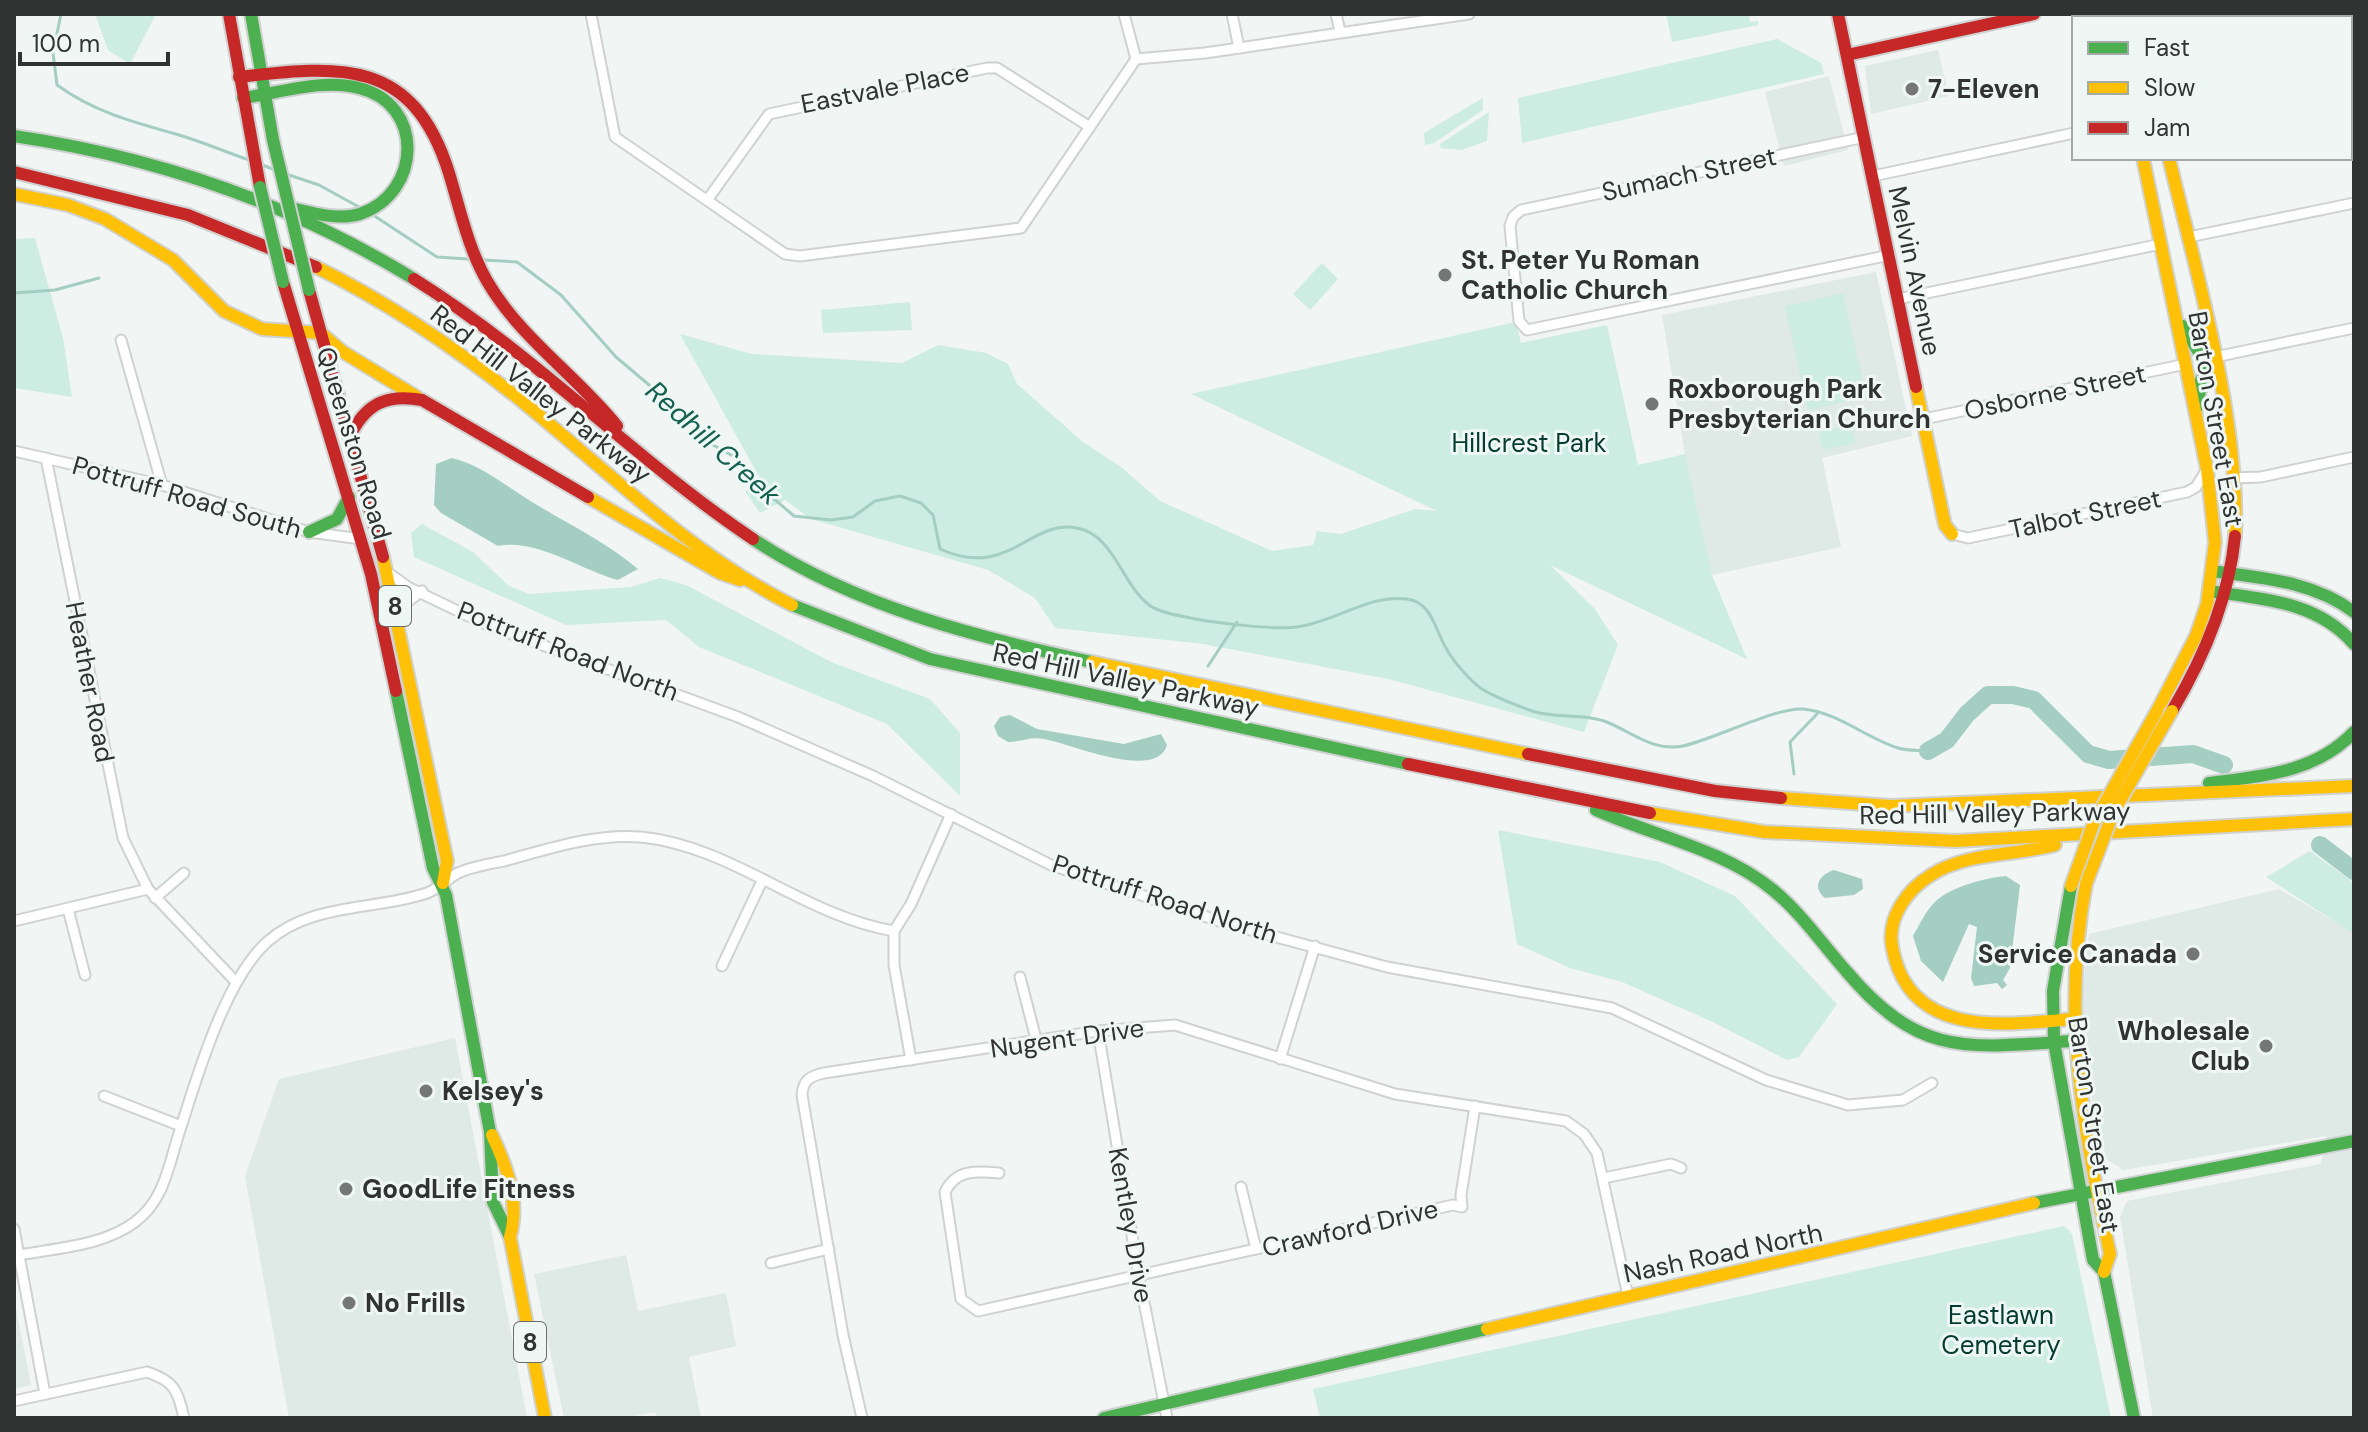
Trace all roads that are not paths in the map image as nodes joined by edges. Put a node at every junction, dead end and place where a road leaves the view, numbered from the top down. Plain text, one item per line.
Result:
1 (229, 14) edge
2 (251, 14) edge
3 (591, 14) edge
4 (1124, 14) edge
5 (1232, 14) edge
6 (1336, 14) edge
7 (1469, 14) edge
8 (1838, 14) edge
9 (2034, 14) edge
10 (1340, 31) junction
11 (1239, 48) junction
12 (1847, 55) junction
13 (1136, 59) junction
14 (262, 75) junction
15 (239, 77) junction
16 (265, 95) junction
17 (243, 98) junction
18 (1090, 127) junction
19 (2072, 133) edge
20 (14, 136) edge
21 (1865, 137) junction
22 (2143, 160) edge
23 (2170, 160) edge
24 (14, 172) edge
25 (1873, 176) junction
26 (14, 194) edge
27 (708, 199) junction
28 (258, 201) junction
29 (2354, 203) edge
30 (2189, 237) junction
31 (2161, 244) junction
32 (1890, 255) junction
33 (1898, 299) junction
34 (2176, 313) junction
35 (2354, 328) edge
36 (297, 333) junction
37 (321, 333) junction
38 (121, 340) dead end
39 (2215, 357) junction
40 (2186, 364) junction
41 (422, 400) junction
42 (1924, 419) junction
43 (2197, 430) junction
44 (352, 432) junction
45 (629, 444) junction
46 (14, 451) edge
47 (2354, 457) edge
48 (46, 458) junction
49 (2207, 469) junction
50 (2233, 478) junction
51 (162, 485) junction
52 (349, 496) junction
53 (309, 532) junction
54 (1952, 534) joint
55 (361, 539) junction
56 (387, 571) junction
57 (2212, 571) junction
58 (2229, 574) junction
59 (764, 589) junction
60 (422, 591) junction
61 (2209, 591) junction
62 (2225, 594) junction
63 (396, 610) junction
64 (2354, 612) edge
65 (2354, 644) edge
66 (2354, 732) edge
67 (2354, 786) edge
68 (2176, 794) junction
69 (1576, 801) junction
70 (951, 814) junction
71 (2354, 819) edge
72 (2079, 837) junction
73 (184, 873) dead end
74 (762, 881) junction
75 (443, 883) junction
76 (148, 889) junction
77 (155, 898) junction
78 (68, 909) junction
79 (14, 921) edge
80 (894, 931) junction
81 (1315, 946) junction
82 (722, 966) dead end
83 (85, 975) dead end
84 (1020, 977) dead end
85 (235, 981) junction
86 (2071, 1019) junction
87 (2053, 1021) junction
88 (1098, 1031) junction
89 (2072, 1041) junction
90 (2054, 1042) junction
91 (1037, 1043) junction
92 (1280, 1059) junction
93 (911, 1060) junction
94 (1932, 1083) dead end
95 (104, 1096) dead end
96 (1475, 1106) junction
97 (181, 1126) junction
98 (2354, 1141) edge
99 (1681, 1168) dead end
100 (999, 1173) dead end
101 (1604, 1178) junction
102 (1241, 1187) dead end
103 (2096, 1189) junction
104 (2079, 1193) junction
105 (14, 1229) edge
106 (829, 1249) junction
107 (1256, 1249) junction
108 (19, 1255) junction
109 (771, 1263) dead end
110 (2104, 1272) junction
111 (1139, 1277) junction
112 (1628, 1296) junction
113 (45, 1394) junction
114 (14, 1401) edge
115 (1166, 1411) edge
116 (184, 1418) edge
117 (545, 1418) edge
118 (862, 1418) edge
119 (1104, 1418) edge
120 (2134, 1418) edge

1 - 15 main road, Queenston Road / 8
2 - 14 main road, Queenston Road / 8
3 - 27 street
4 - 13 street
5 - 11 street
6 - 10 street
7 - 10 street
8 - 12 main road, Melvin Avenue
9 - 12 main road
10 - 11 street
11 - 13 street
12 - 21 main road, Melvin Avenue
13 - 18 street
14 - 15 main road
14 - 16 main road, Queenston Road / 8
14 - 45 main road
15 - 17 main road, Queenston Road / 8
16 - 17 main road
16 - 28 main road
16 - 37 main road, Queenston Road / 8, bridge
17 - 36 main road, Queenston Road / 8, bridge
18 - 27 street, Eastvale Place
18 - 27 street
19 - 25 street
20 - 28 main road, Red Hill Valley Parkway
21 - 25 main road, Melvin Avenue
21 - 32 street, Sumach Street
22 - 31 main road, Barton Street East
23 - 30 main road, Barton Street East
24 - 59 main road, Red Hill Valley Parkway
25 - 32 main road, Melvin Avenue
26 - 36 main road
28 - 45 main road, Red Hill Valley Parkway
29 - 30 street
30 - 39 main road, Barton Street East
31 - 33 street
31 - 34 main road, Barton Street East
32 - 33 main road, Melvin Avenue
33 - 42 main road, Melvin Avenue
34 - 39 main road
34 - 40 main road, Barton Street East
35 - 39 street
36 - 37 main road
36 - 52 main road, Queenston Road / 8
37 - 41 main road
37 - 44 main road, Queenston Road / 8
38 - 51 street
39 - 43 main road
39 - 50 main road, Barton Street East
40 - 42 street, Osborne Street
40 - 43 main road, Barton Street East
41 - 44 main road
41 - 59 main road
42 - 54 main road, Melvin Avenue
43 - 49 main road, Barton Street East
44 - 56 main road, Queenston Road / 8
45 - 68 main road, Red Hill Valley Parkway
46 - 48 street, Pottruff Road South
47 - 50 street
48 - 51 street, Pottruff Road South
48 - 76 street, Heather Road
49 - 54 street, Talbot Street
49 - 57 main road, Barton Street East
50 - 58 main road, Barton Street East
51 - 53 street, Pottruff Road South
52 - 53 main road
52 - 55 main road, Queenston Road / 8
53 - 55 street, Pottruff Road South
55 - 75 main road, Queenston Road / 8
56 - 60 street, Pottruff Road North
56 - 63 main road, Queenston Road / 8
57 - 58 main road
57 - 61 main road, Barton Street East
58 - 62 main road, Barton Street East
58 - 64 main road
59 - 69 main road, Red Hill Valley Parkway
60 - 63 street
60 - 70 street, Pottruff Road North
61 - 62 main road
61 - 87 main road, Barton Street East, bridge
62 - 65 main road
62 - 86 main road, Barton Street East, bridge
63 - 75 main road, Queenston Road / 8
66 - 68 main road
67 - 68 main road, Red Hill Valley Parkway
69 - 72 main road, Red Hill Valley Parkway
69 - 90 main road
70 - 80 street
70 - 81 street, Pottruff Road North
71 - 72 main road, Red Hill Valley Parkway
72 - 87 main road
73 - 77 street
74 - 75 street
74 - 80 street
74 - 82 street
75 - 85 street
75 - 117 main road, Queenston Road / 8
76 - 77 street, Heather Road
76 - 78 street
77 - 85 street, Heather Road
78 - 79 street
78 - 83 street
80 - 93 street
81 - 92 street
81 - 94 street, Pottruff Road North
84 - 91 street
85 - 97 street
86 - 87 main road
86 - 89 main road, Barton Street East
87 - 90 main road, Barton Street East
88 - 91 street, Nugent Drive
88 - 92 street, Nugent Drive
88 - 111 street, Kentley Drive
89 - 90 main road
89 - 103 main road, Barton Street East
90 - 104 main road, Barton Street East
91 - 93 street, Nugent Drive
92 - 96 street, Nugent Drive
93 - 106 street, Nugent Drive
95 - 97 street
96 - 101 street, Nugent Drive
96 - 107 street, Crawford Drive
97 - 108 street
98 - 103 main road, Nash Road North
99 - 101 street
100 - 111 street, Crawford Drive
101 - 112 street, Nugent Drive
102 - 107 street
103 - 104 main road, Nash Road North
103 - 110 main road, Barton Street East
104 - 110 main road, Barton Street East
104 - 112 main road, Nash Road North
105 - 108 street
106 - 109 street
106 - 118 street, Nugent Drive
107 - 111 street, Crawford Drive
108 - 113 street
110 - 120 main road, Barton Street East
111 - 115 street, Kentley Drive
112 - 115 main road, Nash Road North
113 - 114 street
113 - 116 street
115 - 119 main road, Nash Road North

